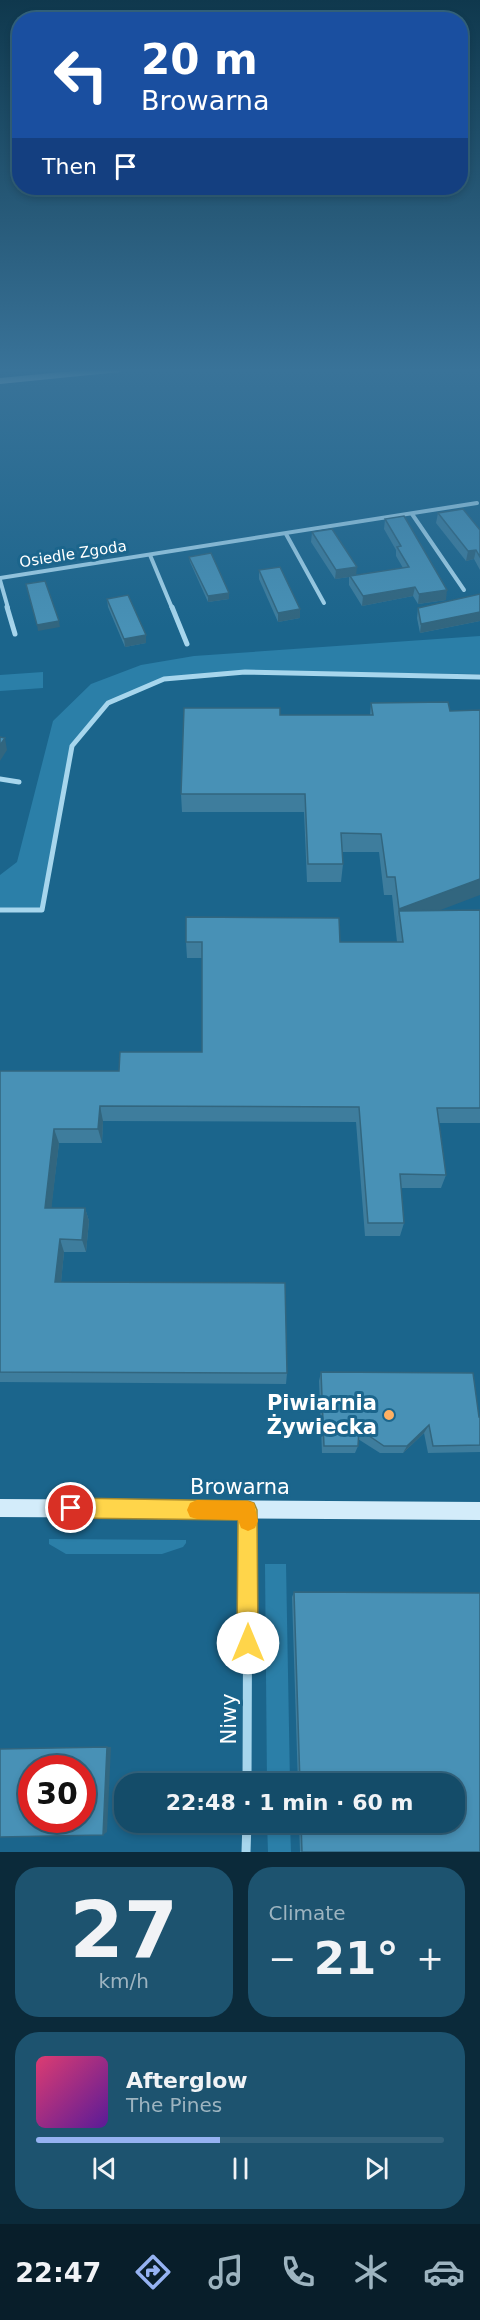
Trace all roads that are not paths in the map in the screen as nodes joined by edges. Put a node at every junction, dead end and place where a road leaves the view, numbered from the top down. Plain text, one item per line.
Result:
1 (477, 503) dead end
2 (412, 514) junction
3 (286, 534) junction
4 (150, 555) junction
5 (0, 579) edge
6 (464, 590) dead end
7 (324, 603) dead end
8 (15, 634) dead end
9 (187, 644) dead end
10 (480, 677) edge
11 (0, 779) edge
12 (19, 782) dead end
13 (0, 910) edge
14 (0, 1508) edge
15 (248, 1510) junction
16 (480, 1510) edge
17 (247, 1773) edge
18 (247, 1833) edge
19 (246, 1852) edge

1 - 2 street, Osiedle Zgoda
2 - 3 street, Osiedle Zgoda
2 - 6 street
3 - 4 street, Osiedle Zgoda
3 - 7 street
4 - 5 street, Osiedle Zgoda
4 - 9 street, Osiedle Zgoda
5 - 8 street, Osiedle Zgoda
10 - 13 street
11 - 12 street
14 - 15 street, Browarna
15 - 16 street, Browarna
15 - 17 street, Niwy
18 - 19 street

